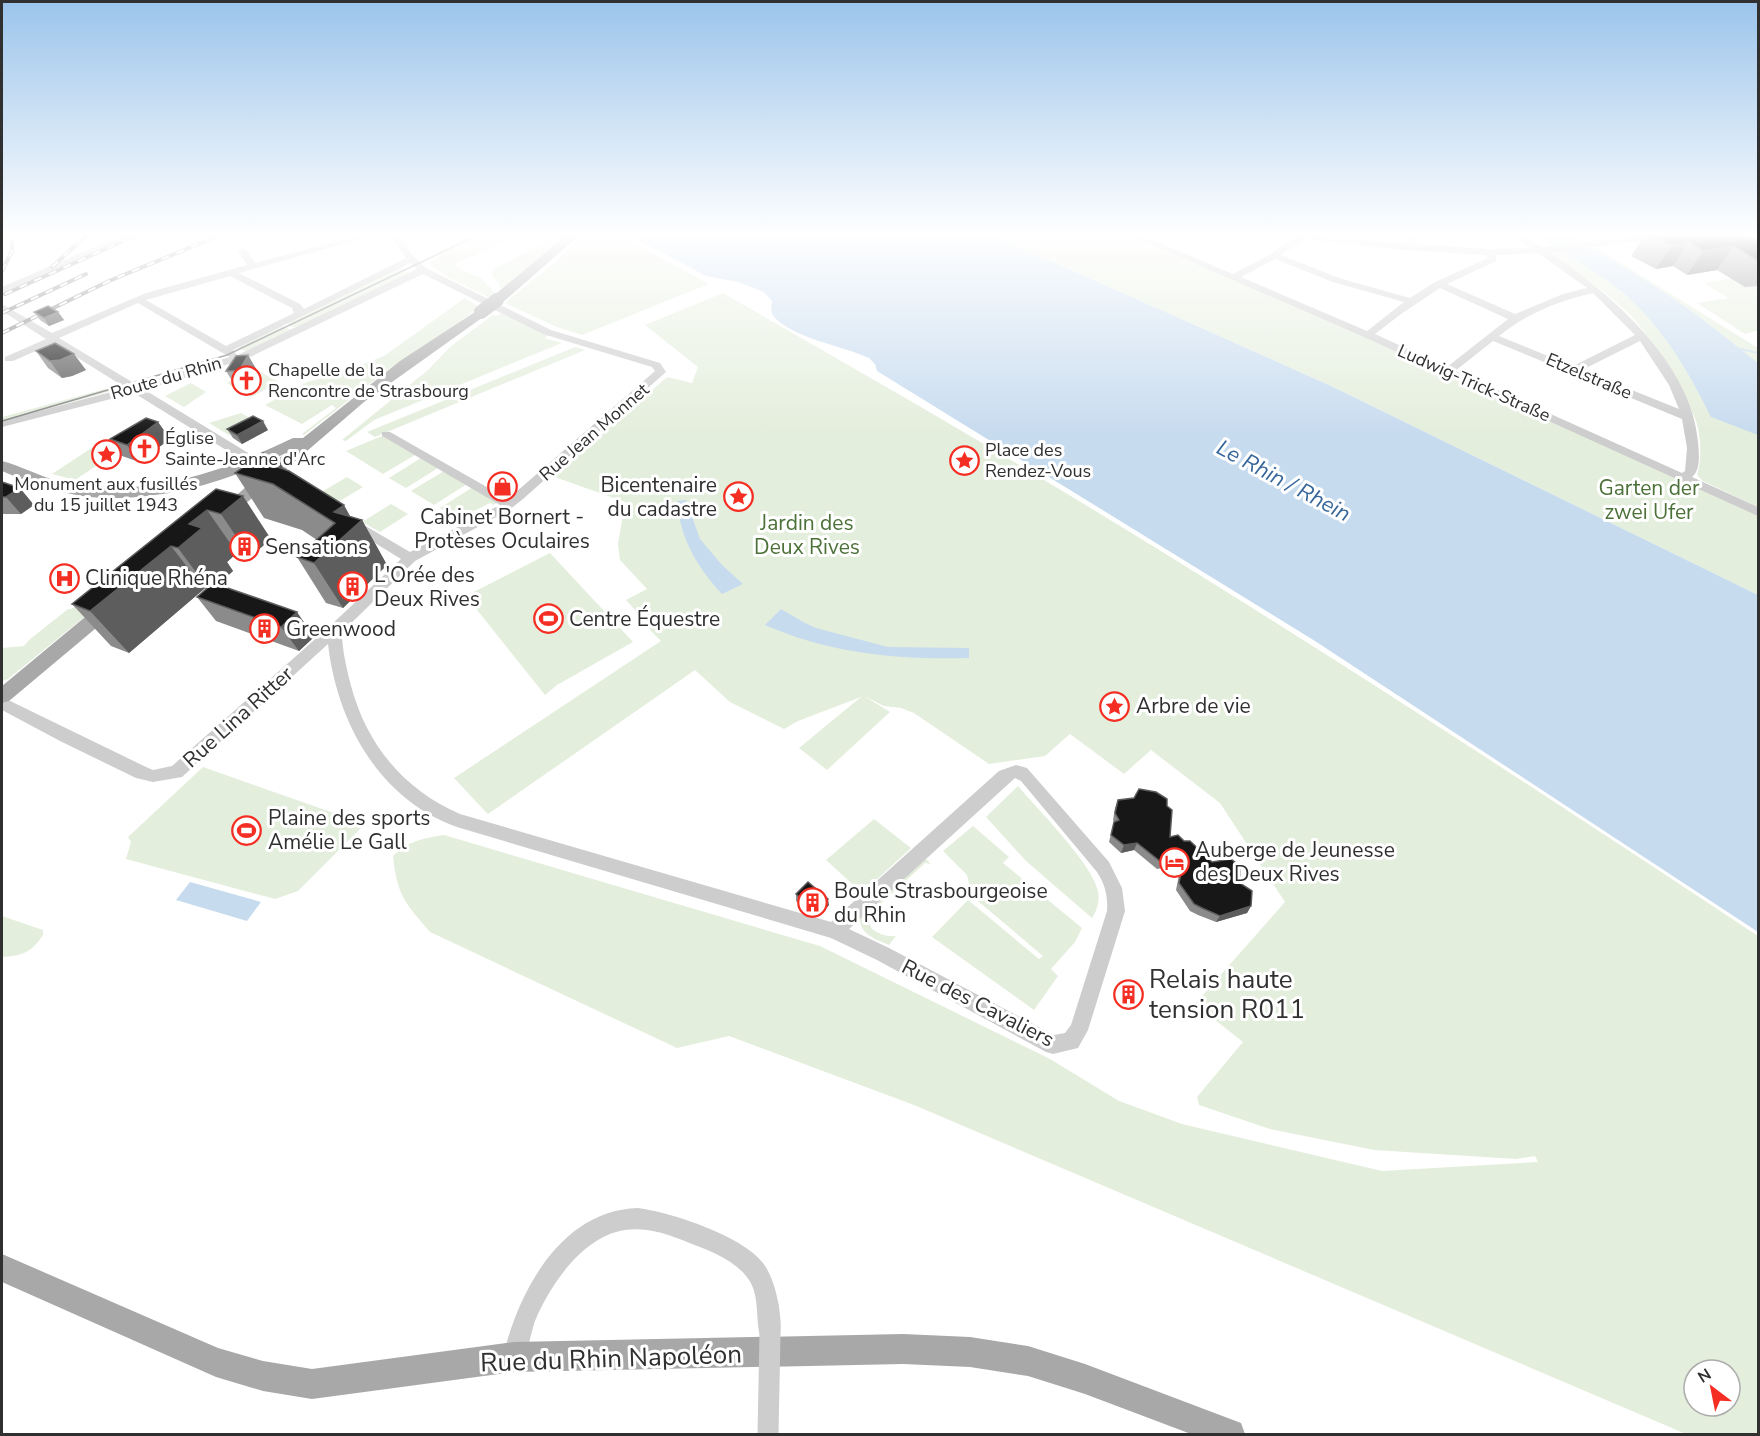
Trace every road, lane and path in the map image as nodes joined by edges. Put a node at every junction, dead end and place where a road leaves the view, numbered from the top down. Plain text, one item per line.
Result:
1 (139, 300) joint
2 (284, 300) edge
3 (329, 300) edge
4 (360, 300) edge
5 (484, 300) edge
6 (497, 300) edge
7 (1290, 300) edge
8 (1407, 300) edge
9 (1474, 300) edge
10 (1557, 300) edge
11 (1607, 300) edge
12 (1410, 301) joint
13 (2, 307) edge
14 (299, 315) junction
15 (1515, 318) junction
16 (1368, 335) junction
17 (1643, 335) junction
18 (1490, 336) junction
19 (448, 337) junction
20 (52, 339) junction
21 (225, 350) junction
22 (9, 359) dead end
23 (235, 359) junction
24 (1574, 370) junction
25 (1448, 371) junction
26 (121, 382) junction
27 (134, 388) junction
28 (2, 416) edge
29 (1688, 417) junction
30 (2, 424) edge
31 (324, 427) junction
32 (386, 434) dead end
33 (254, 462) junction
34 (2, 466) edge
35 (282, 474) junction
36 (1685, 477) junction
37 (2, 478) edge
38 (258, 485) junction
39 (119, 500) junction
40 (508, 504) junction
41 (1758, 512) edge
42 (341, 517) edge
43 (410, 558) junction
44 (124, 602) edge
45 (335, 630) junction
46 (2, 703) edge
47 (834, 931) junction
48 (2, 1268) edge
49 (514, 1357) junction
50 (768, 1434) edge
51 (1230, 1434) edge

1 - 20 street
1 - 21 street
2 - 14 street
3 - 14 street, Route du Rhin
4 - 23 street, Route du Rhin
5 - 40 street, Rue Jean Monnet
6 - 19 main road, bridge
7 - 16 street, Ludwig-Trick-Straße
8 - 12 street
9 - 15 street
10 - 15 street
11 - 17 street
12 - 16 street
13 - 20 street
14 - 21 street, Route du Rhin
15 - 18 street
16 - 25 street, Ludwig-Trick-Straße
17 - 24 street
17 - 29 street
18 - 24 street, Etzelstraße
18 - 25 street
19 - 31 main road
19 - 35 main road
20 - 22 street
20 - 26 street
21 - 23 street
23 - 27 street, Route du Rhin
24 - 29 street, Etzelstraße
25 - 36 street, Ludwig-Trick-Straße
26 - 27 street
26 - 28 street, Route du Rhin
27 - 30 street, Route du Rhin
27 - 33 street
29 - 36 street
31 - 33 main road
31 - 35 main road
32 - 40 street
33 - 34 main road
33 - 35 street
35 - 38 main road
35 - 38 main road
35 - 39 main road
36 - 41 street, Ludwig-Trick-Straße
37 - 39 main road
38 - 39 main road
40 - 43 street, Rue Jean Monnet
42 - 43 street
43 - 45 street, Rue Lina Ritter
44 - 46 main road
45 - 46 street, Rue Lina Ritter
45 - 47 street, Rue des Cavaliers
47 - 47 street, Rue des Cavaliers
48 - 49 main road, Rue du Rhin Napoléon
49 - 50 street, bridge
49 - 51 main road, Rue du Rhin Napoléon

